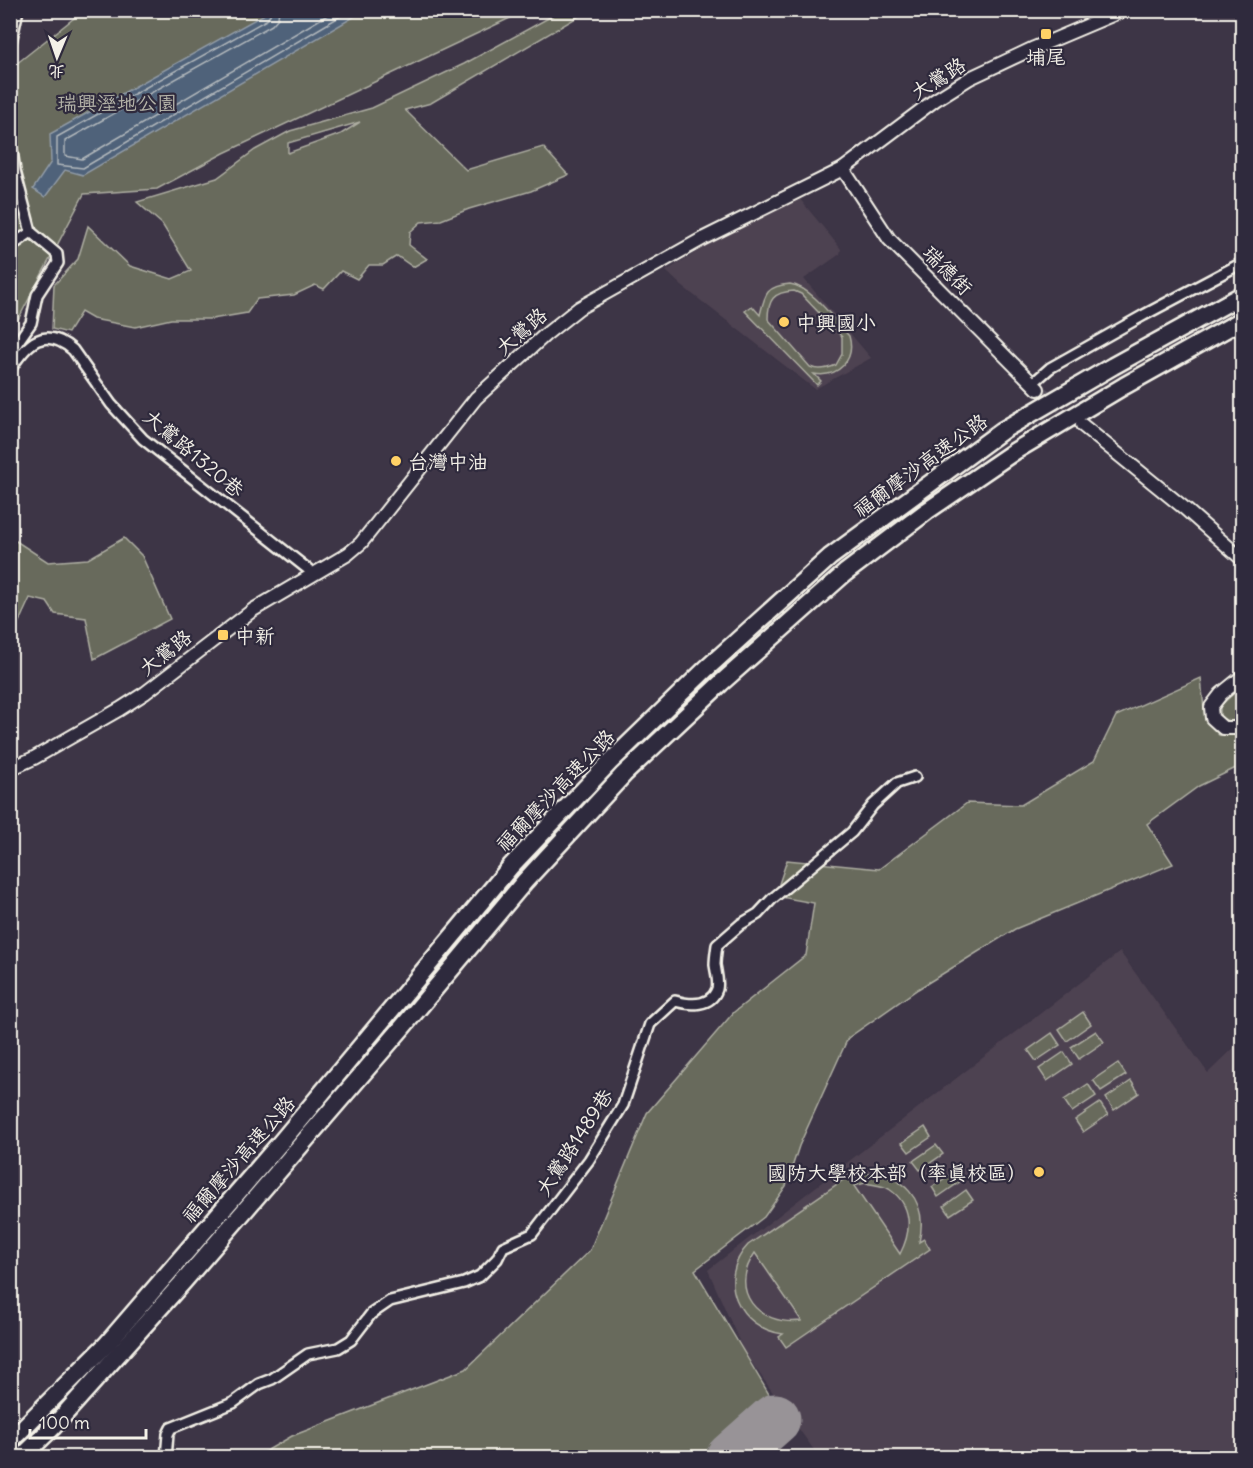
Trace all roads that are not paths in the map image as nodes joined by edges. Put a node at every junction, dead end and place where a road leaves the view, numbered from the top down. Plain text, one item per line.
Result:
1 (18, 10) edge
2 (1124, 10) edge
3 (10, 47) edge
4 (10, 136) edge
5 (843, 169) junction
6 (31, 232) junction
7 (10, 247) edge
8 (1242, 263) edge
9 (1242, 295) edge
10 (1242, 320) edge
11 (10, 352) edge
12 (11, 366) edge
13 (1035, 386) joint
14 (1082, 425) tunnel mouth
15 (1242, 559) edge
16 (314, 574) junction
17 (1242, 677) edge
18 (1242, 728) edge
19 (10, 769) edge
20 (915, 777) dead end
21 (10, 1441) edge
22 (21, 1458) edge
23 (166, 1458) edge

1 - 3 street
2 - 5 street, 大鶯路
4 - 6 street
5 - 13 street, 瑞德街
5 - 16 street, 大鶯路
6 - 7 street
6 - 11 street
8 - 13 street
9 - 21 highway, 福爾摩沙高速公路
10 - 22 highway, 福爾摩沙高速公路
12 - 16 street, 大鶯路1320巷
14 - 15 street
16 - 19 street, 大鶯路
17 - 18 street
20 - 23 street, 大鶯路1489巷

